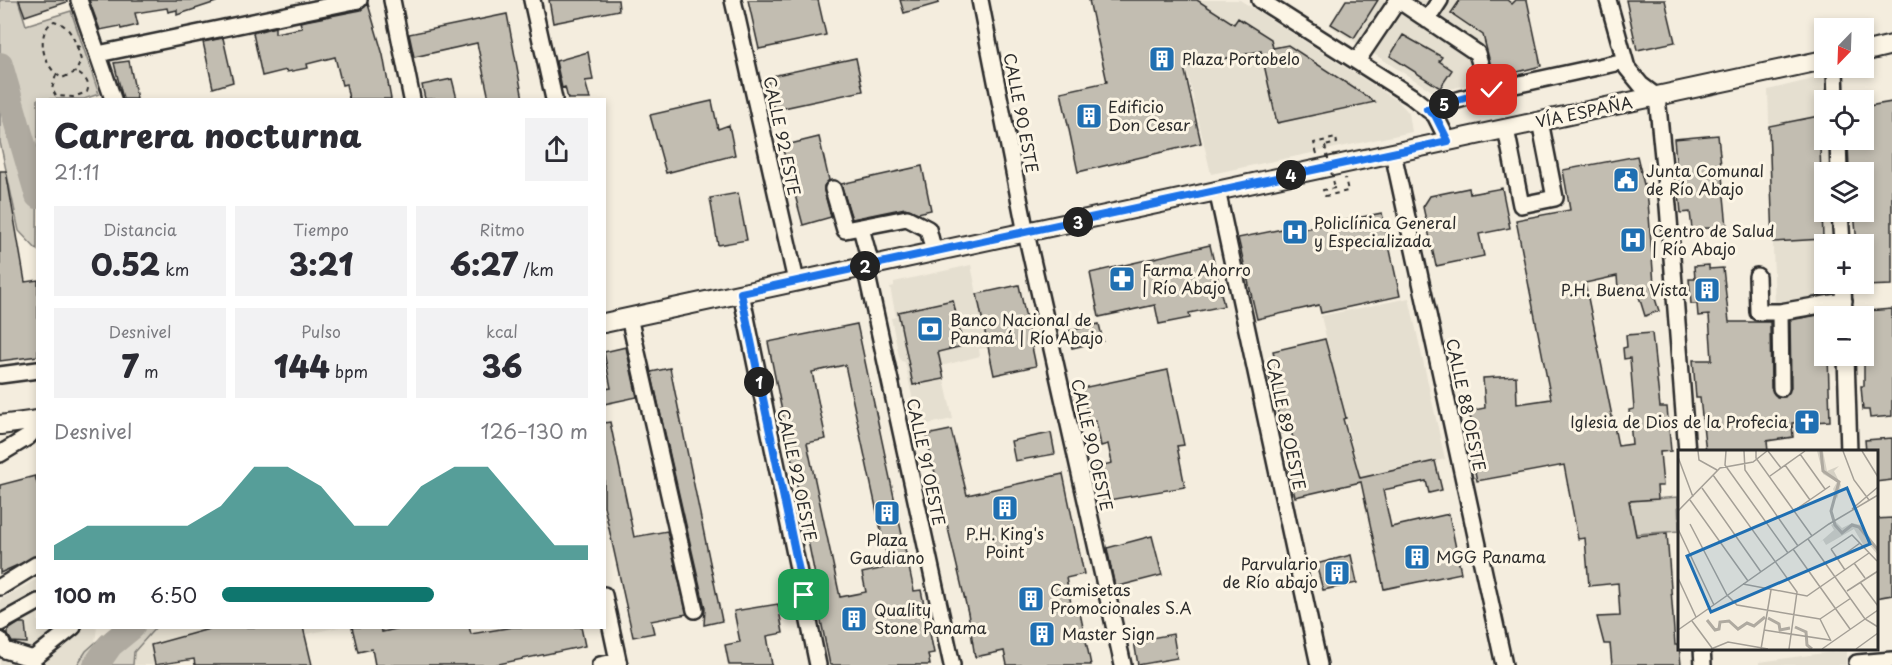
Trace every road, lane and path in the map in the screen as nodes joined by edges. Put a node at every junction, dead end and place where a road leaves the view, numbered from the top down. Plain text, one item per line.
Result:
1 (79, 0) edge
2 (359, 0) edge
3 (392, 0) edge
4 (532, 0) edge
5 (733, 0) edge
6 (981, 0) edge
7 (1260, 0) edge
8 (1398, 0) edge
9 (1440, 0) edge
10 (1608, 0) edge
11 (1427, 20) junction
12 (1892, 45) edge
13 (83, 46) dead end
14 (77, 47) junction
15 (1874, 49) edge
16 (98, 54) junction
17 (1357, 61) junction
18 (1625, 61) junction
19 (1814, 62) edge
20 (76, 72) junction
21 (56, 75) junction
22 (1488, 91) junction
23 (1657, 96) junction
24 (113, 98) edge
25 (412, 98) edge
26 (554, 98) edge
27 (1427, 109) junction
28 (1540, 122) junction
29 (1506, 129) junction
30 (1448, 141) junction
31 (1314, 143) dead end
32 (1393, 153) junction
33 (833, 189) dead end
34 (1217, 190) junction
35 (1347, 191) dead end
36 (861, 228) junction
37 (1026, 233) junction
38 (934, 252) junction
39 (868, 266) junction
40 (1757, 276) dead end
41 (796, 281) junction
42 (741, 293) junction
43 (1814, 310) edge
44 (1780, 312) junction
45 (629, 317) junction
46 (606, 321) edge
47 (1846, 366) edge
48 (36, 370) edge
49 (0, 375) edge
50 (1781, 388) dead end
51 (36, 420) edge
52 (0, 425) edge
53 (34, 437) edge
54 (1687, 450) edge
55 (1850, 450) edge
56 (0, 454) edge
57 (36, 565) edge
58 (0, 587) edge
59 (36, 603) edge
60 (606, 604) edge
61 (695, 610) dead end
62 (0, 622) edge
63 (71, 629) edge
64 (0, 640) edge
65 (1702, 650) edge
66 (1857, 659) edge
67 (1892, 660) edge
68 (33, 662) edge
69 (619, 663) edge
70 (600, 665) edge
71 (818, 665) edge
72 (952, 665) edge
73 (1123, 665) edge
74 (1319, 665) edge
75 (1504, 665) edge
76 (1703, 665) edge

1 - 16 street
2 - 16 street
3 - 25 street
4 - 26 street
5 - 41 street, CALLE 92 ESTE
6 - 37 street, CALLE 90 ESTE
7 - 17 street
8 - 11 street
8 - 17 street
9 - 11 street
10 - 18 street
11 - 22 street
12 - 15 main road
13 - 14 path
14 - 20 path
14 - 21 path
16 - 24 street
17 - 27 street
18 - 22 street
18 - 23 street
19 - 23 main road, VÍA ESPAÑA
20 - 21 path
20 - 21 path
22 - 27 street
23 - 28 main road, VÍA ESPAÑA
23 - 54 street
27 - 30 street
28 - 29 main road, VÍA ESPAÑA
28 - 29 street
29 - 30 main road, VÍA ESPAÑA
30 - 32 main road, VÍA ESPAÑA
31 - 35 path, bridge
32 - 34 main road, VÍA ESPAÑA
32 - 75 street, CALLE 88 OESTE
33 - 36 street
34 - 37 main road, VÍA ESPAÑA
34 - 74 street, CALLE 89 OESTE
36 - 38 street
36 - 39 street, CALLE 91 OESTE
37 - 38 main road, VÍA ESPAÑA
37 - 73 street, CALLE 90 OESTE
38 - 39 main road, VÍA ESPAÑA
39 - 41 main road, VÍA ESPAÑA
39 - 72 street, CALLE 91 OESTE
40 - 44 street
41 - 42 main road, VÍA ESPAÑA
42 - 45 main road, VÍA ESPAÑA
42 - 71 street, CALLE 92 OESTE
43 - 44 street
44 - 50 street
45 - 46 main road, VÍA ESPAÑA
45 - 61 street
47 - 55 street
48 - 49 street
51 - 52 main road
53 - 56 street
57 - 58 street
59 - 62 street
60 - 69 street
63 - 68 street
64 - 68 street
65 - 76 street
66 - 67 street
69 - 70 street

